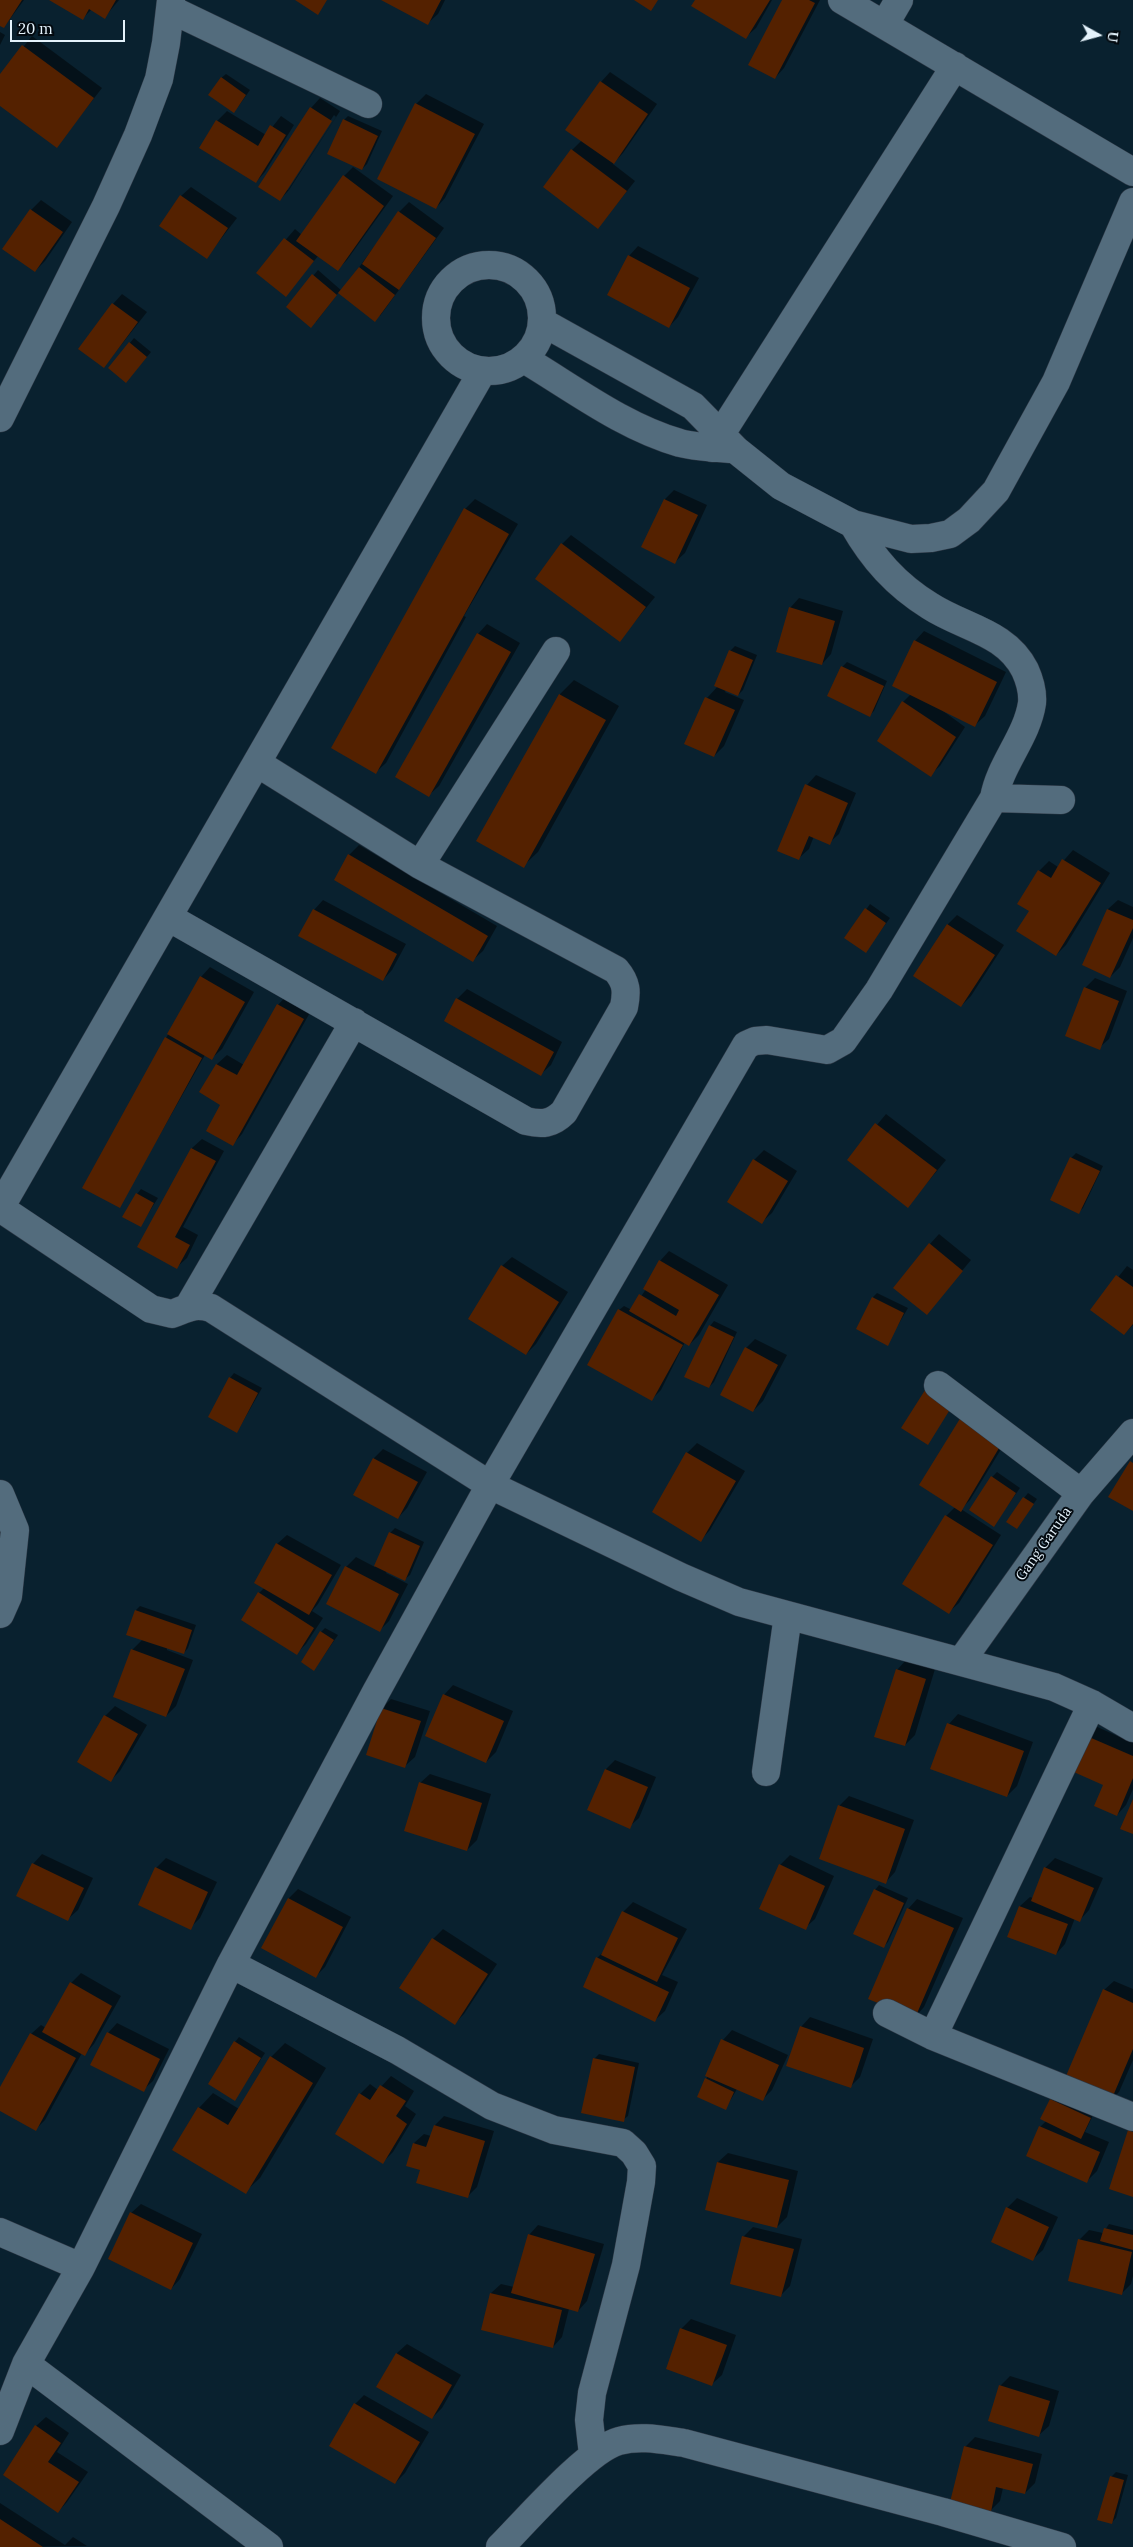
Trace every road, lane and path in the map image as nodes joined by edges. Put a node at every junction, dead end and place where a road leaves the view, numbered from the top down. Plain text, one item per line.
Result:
1 (842, 0) edge
2 (899, 0) edge
3 (170, 4) edge
4 (885, 24) junction
5 (955, 66) junction
6 (368, 104) dead end
7 (1133, 172) edge
8 (1133, 202) edge
9 (542, 322) junction
10 (524, 359) junction
11 (482, 372) junction
12 (0, 418) edge
13 (723, 444) junction
14 (853, 524) junction
15 (556, 651) dead end
16 (257, 763) junction
17 (994, 798) junction
18 (1061, 800) dead end
19 (420, 865) junction
20 (168, 917) junction
21 (354, 1022) junction
22 (0, 1208) edge
23 (189, 1306) junction
24 (938, 1385) dead end
25 (1133, 1433) edge
26 (490, 1485) junction
27 (1081, 1493) junction
28 (0, 1494) edge
29 (0, 1614) edge
30 (788, 1615) junction
31 (962, 1660) junction
32 (1092, 1704) junction
33 (1133, 1728) edge
34 (766, 1772) dead end
35 (231, 1964) junction
36 (887, 2013) dead end
37 (933, 2036) junction
38 (1133, 2116) edge
39 (0, 2232) edge
40 (81, 2267) junction
41 (26, 2364) junction
42 (0, 2431) edge
43 (593, 2455) junction
44 (268, 2547) edge
45 (500, 2547) edge
46 (1062, 2547) edge

1 - 4 street
2 - 4 street
3 - 6 street
3 - 12 street
4 - 5 street
5 - 7 street
5 - 13 street
8 - 14 street
9 - 10 street
9 - 11 street
9 - 13 street
10 - 11 street
10 - 13 street
11 - 16 street
13 - 14 street
14 - 17 street
15 - 19 street
16 - 19 street
16 - 20 street
17 - 18 street
17 - 26 street
19 - 21 street
20 - 21 street
20 - 22 street
21 - 23 street
22 - 23 street
23 - 26 street
24 - 27 street
25 - 27 street, Gang Garuda
26 - 30 street
26 - 35 street
27 - 31 street, Gang Garuda
28 - 29 street
30 - 31 street
30 - 34 street
31 - 32 street
32 - 33 street
32 - 37 street
35 - 40 street
35 - 43 street
36 - 37 street
37 - 38 street
39 - 40 street
40 - 41 street
41 - 42 street
41 - 44 street
43 - 45 street
43 - 46 street

